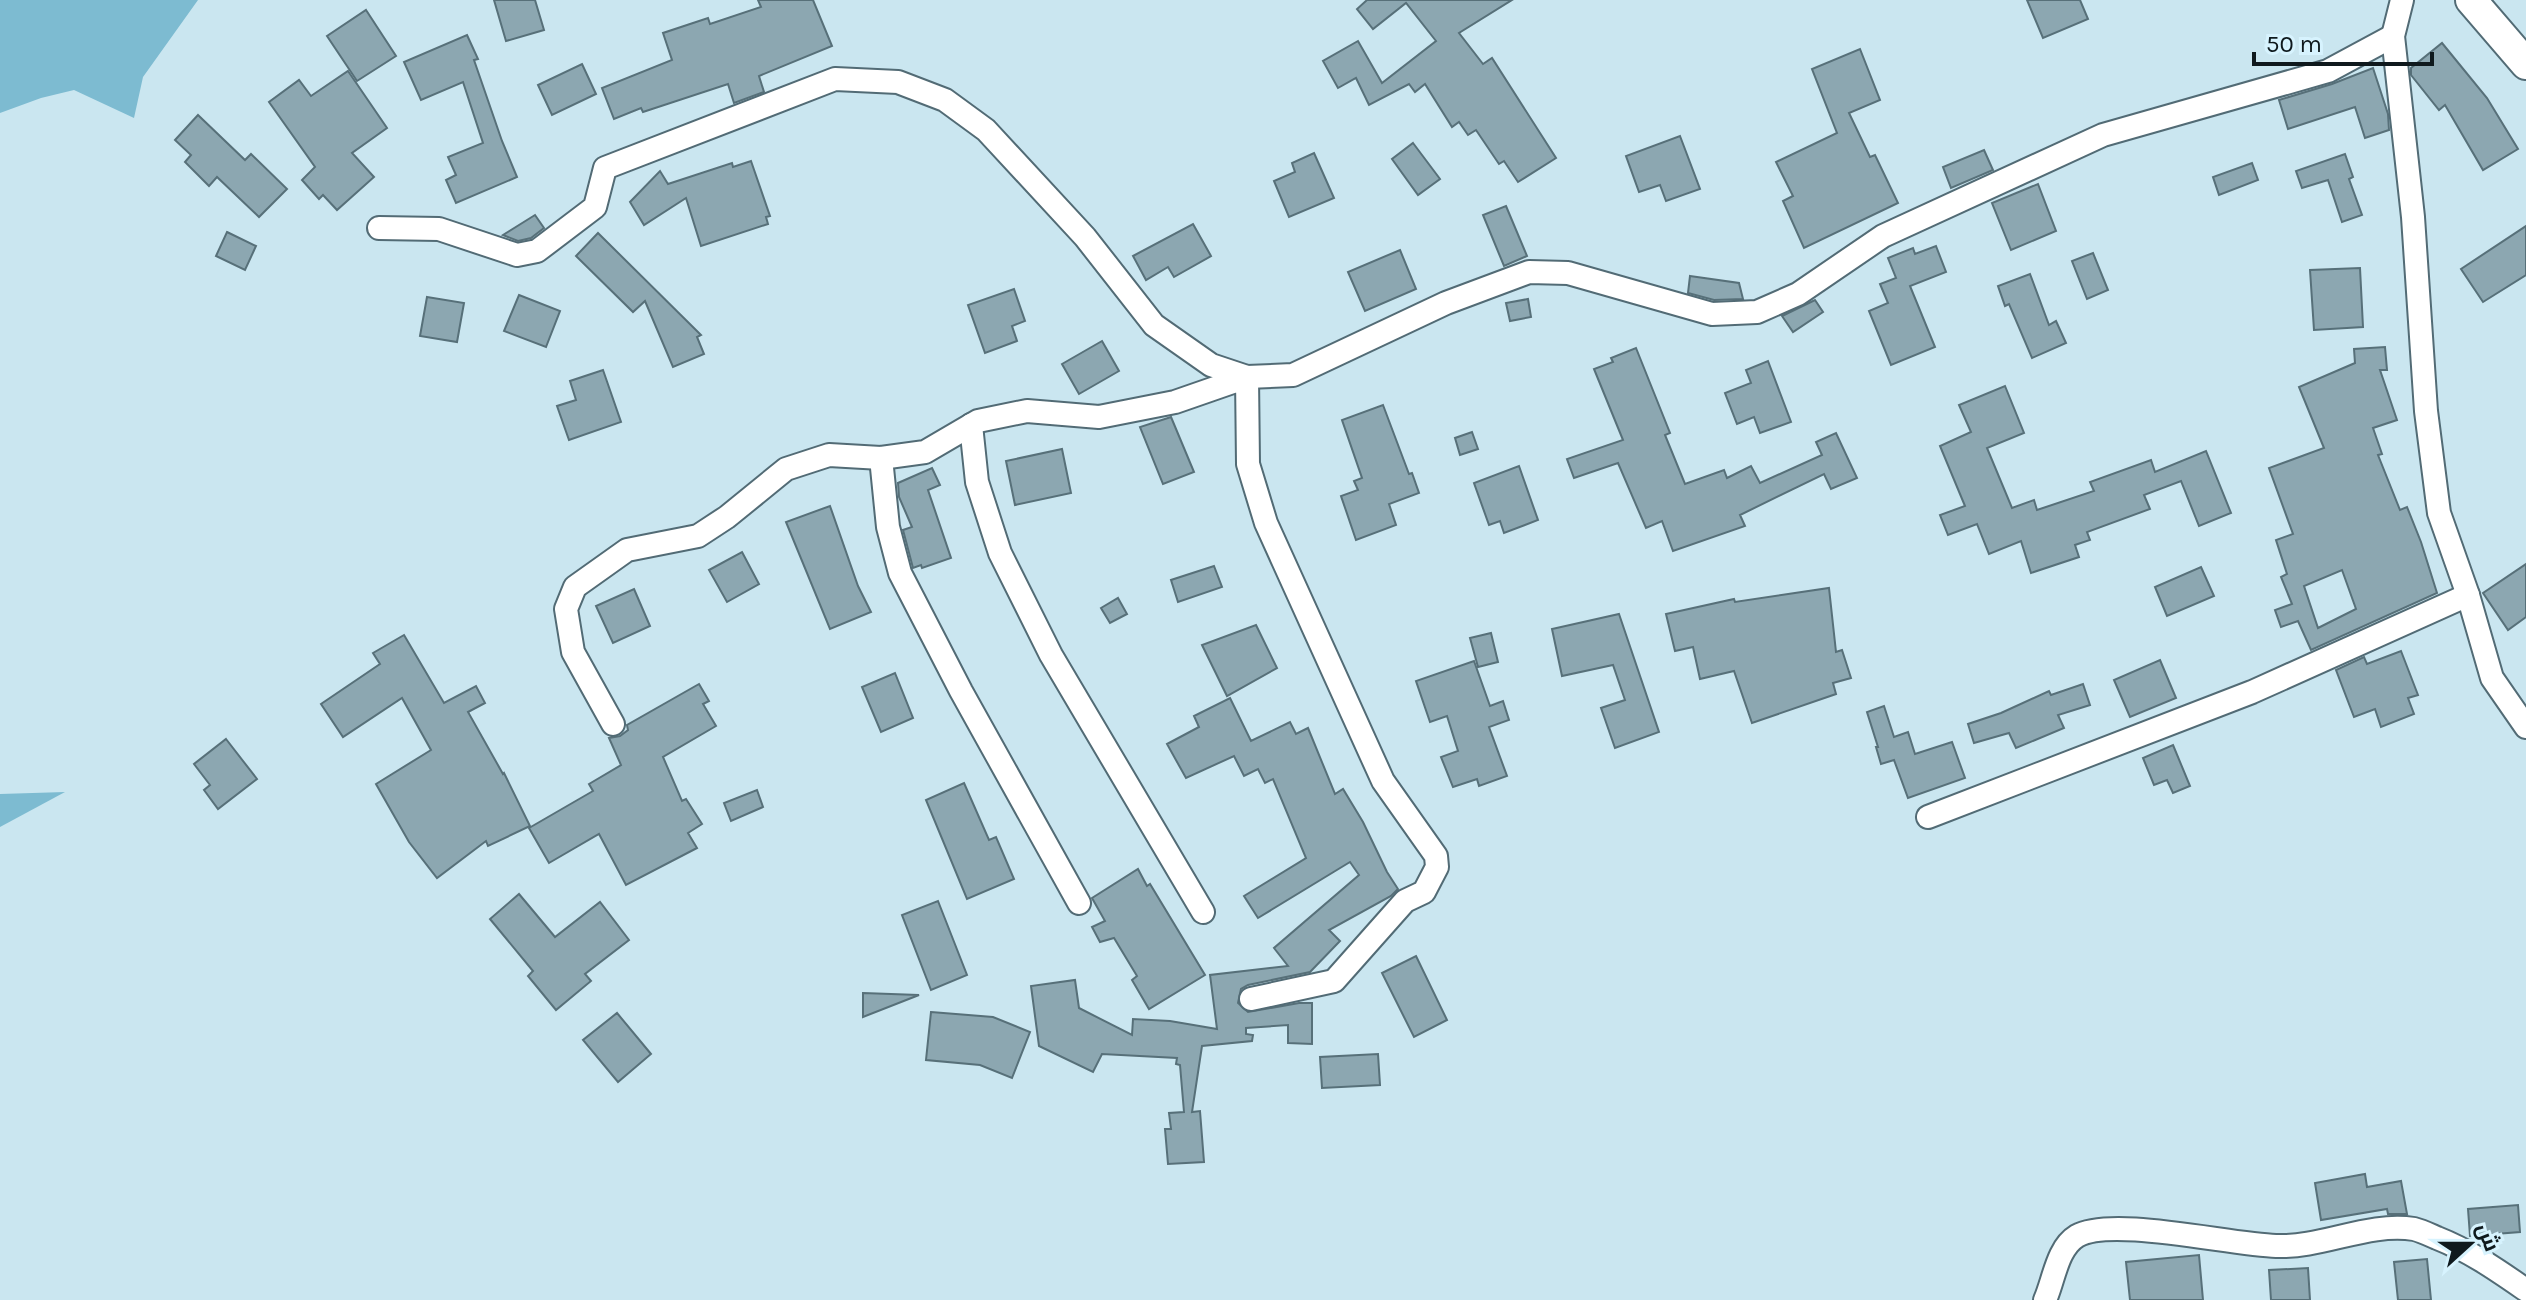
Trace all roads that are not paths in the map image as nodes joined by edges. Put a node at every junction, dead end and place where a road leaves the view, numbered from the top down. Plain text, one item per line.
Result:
1 (2402, 0) edge
2 (2471, 0) edge
3 (2393, 36) junction
4 (2526, 64) edge
5 (379, 228) dead end
6 (1247, 377) junction
7 (971, 425) junction
8 (881, 458) junction
9 (2468, 595) junction
10 (613, 724) dead end
11 (2526, 727) edge
12 (1928, 817) dead end
13 (1079, 903) dead end
14 (1203, 912) dead end
15 (1251, 999) dead end
16 (2526, 1290) edge
17 (2045, 1300) edge

1 - 3 street
2 - 4 main road
3 - 6 street
3 - 9 street
5 - 6 street
6 - 7 street
6 - 15 street
7 - 8 street
7 - 14 street
8 - 10 street
8 - 13 street
9 - 11 street
9 - 12 street
16 - 17 street

